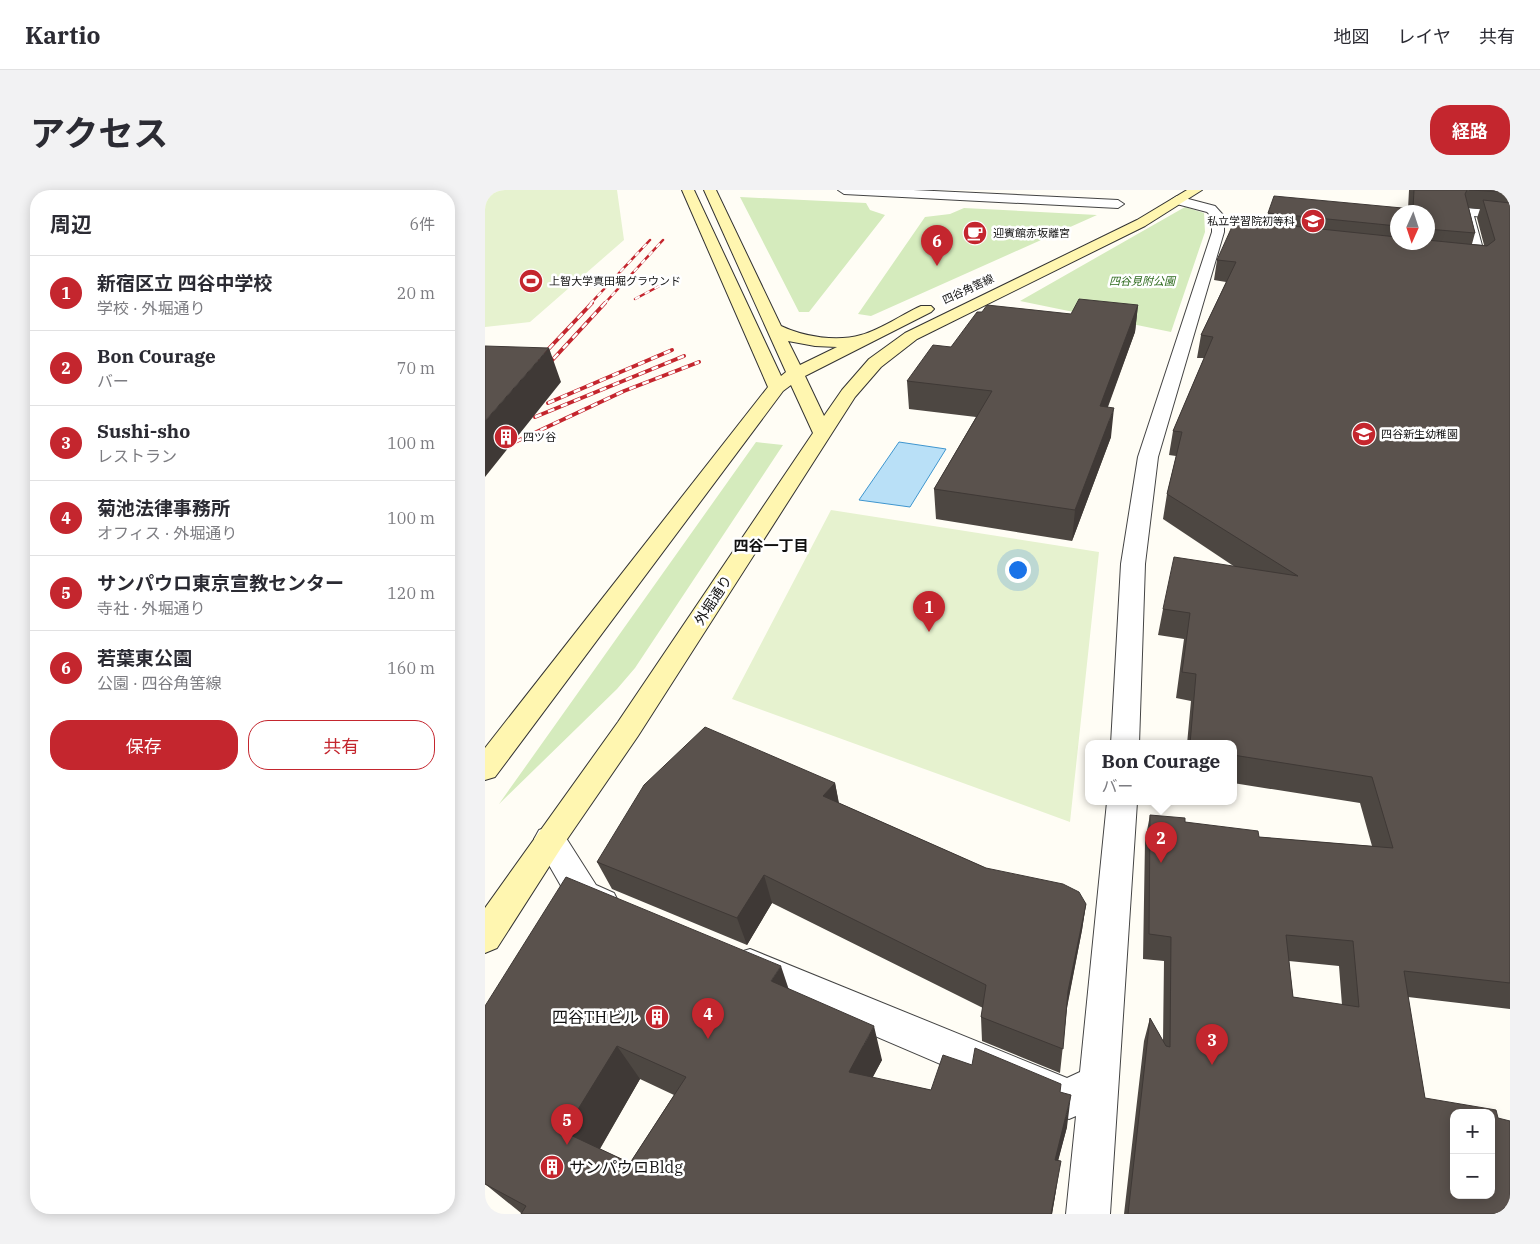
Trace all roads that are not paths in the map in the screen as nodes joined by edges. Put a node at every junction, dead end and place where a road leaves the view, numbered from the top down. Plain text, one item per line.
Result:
1 (688, 190) edge
2 (710, 190) edge
3 (844, 190) edge
4 (1196, 190) edge
5 (1171, 203) junction
6 (1118, 204) dead end
7 (1510, 216) edge
8 (1101, 226) dead end
9 (1440, 256) edge
10 (941, 302) dead end
11 (775, 330) junction
12 (872, 336) junction
13 (911, 336) junction
14 (760, 347) junction
15 (788, 358) junction
16 (826, 359) junction
17 (786, 381) junction
18 (822, 432) junction
19 (1125, 740) edge
20 (485, 769) edge
21 (1122, 805) edge
22 (550, 839) junction
23 (630, 915) edge
24 (485, 937) edge
25 (721, 953) edge
26 (1099, 1083) junction
27 (1088, 1214) edge

1 - 14 main road
2 - 11 main road
3 - 6 street
4 - 5 main road, 四谷角筈線
5 - 8 main road, 四谷角筈線
5 - 13 main road, 四谷角筈線
5 - 19 street
7 - 9 street
10 - 12 main road, 四谷角筈線
11 - 12 main road
11 - 15 main road
12 - 16 main road, 四谷角筈線
13 - 16 main road
13 - 18 main road, 四谷角筈線
14 - 15 main road
14 - 17 main road
15 - 16 main road
15 - 17 main road
16 - 17 main road, 四谷角筈線
17 - 18 main road
17 - 20 main road
18 - 22 main road, 外堀通り
21 - 26 street
22 - 23 street
22 - 24 main road, 外堀通り
25 - 26 street
26 - 27 street

